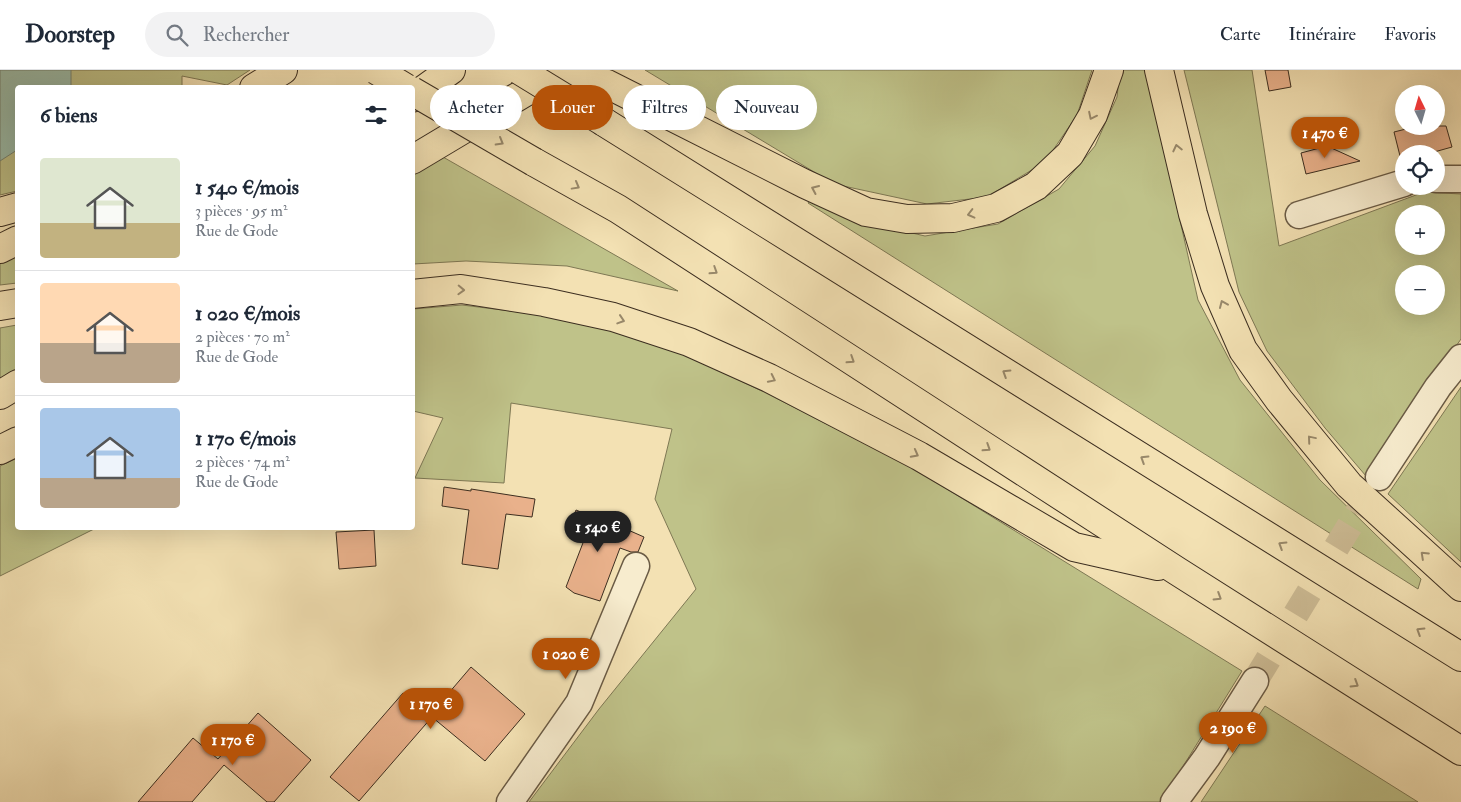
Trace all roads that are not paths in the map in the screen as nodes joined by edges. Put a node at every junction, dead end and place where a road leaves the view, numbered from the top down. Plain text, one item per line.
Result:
1 (283, 70) edge
2 (306, 70) edge
3 (376, 70) edge
4 (406, 70) edge
5 (450, 70) edge
6 (519, 70) edge
7 (563, 70) edge
8 (568, 70) edge
9 (1109, 70) edge
10 (1159, 70) edge
11 (259, 85) edge
12 (284, 85) edge
13 (384, 85) edge
14 (401, 85) edge
15 (415, 93) edge
16 (415, 96) edge
17 (415, 158) edge
18 (1445, 179) edge
19 (1461, 179) edge
20 (1395, 186) edge
21 (15, 208) edge
22 (0, 212) edge
23 (1299, 215) dead end
24 (15, 242) edge
25 (0, 249) edge
26 (415, 294) edge
27 (15, 304) edge
28 (0, 306) edge
29 (1461, 358) edge
30 (15, 386) edge
31 (0, 395) edge
32 (15, 397) edge
33 (0, 405) edge
34 (15, 442) edge
35 (0, 450) edge
36 (1379, 476) tunnel mouth
37 (636, 566) dead end
38 (1177, 571) junction
39 (1461, 587) edge
40 (1461, 657) edge
41 (1255, 681) tunnel mouth
42 (1461, 751) edge
43 (510, 802) edge
44 (1174, 802) edge

1 - 11 highway
2 - 12 highway
3 - 14 highway, bridge
4 - 13 highway
5 - 16 highway
40 -> 6 highway, bridge
7 - 17 highway
9 -> 8 highway
39 -> 10 highway
15 -> 38 highway, bridge
18 - 19 street
20 - 23 street
21 - 22 highway
24 - 25 highway
26 -> 38 highway
27 - 28 highway
29 - 36 street
30 - 31 highway
32 - 33 highway
34 - 35 highway
37 - 43 street
38 -> 42 highway
41 - 44 street

